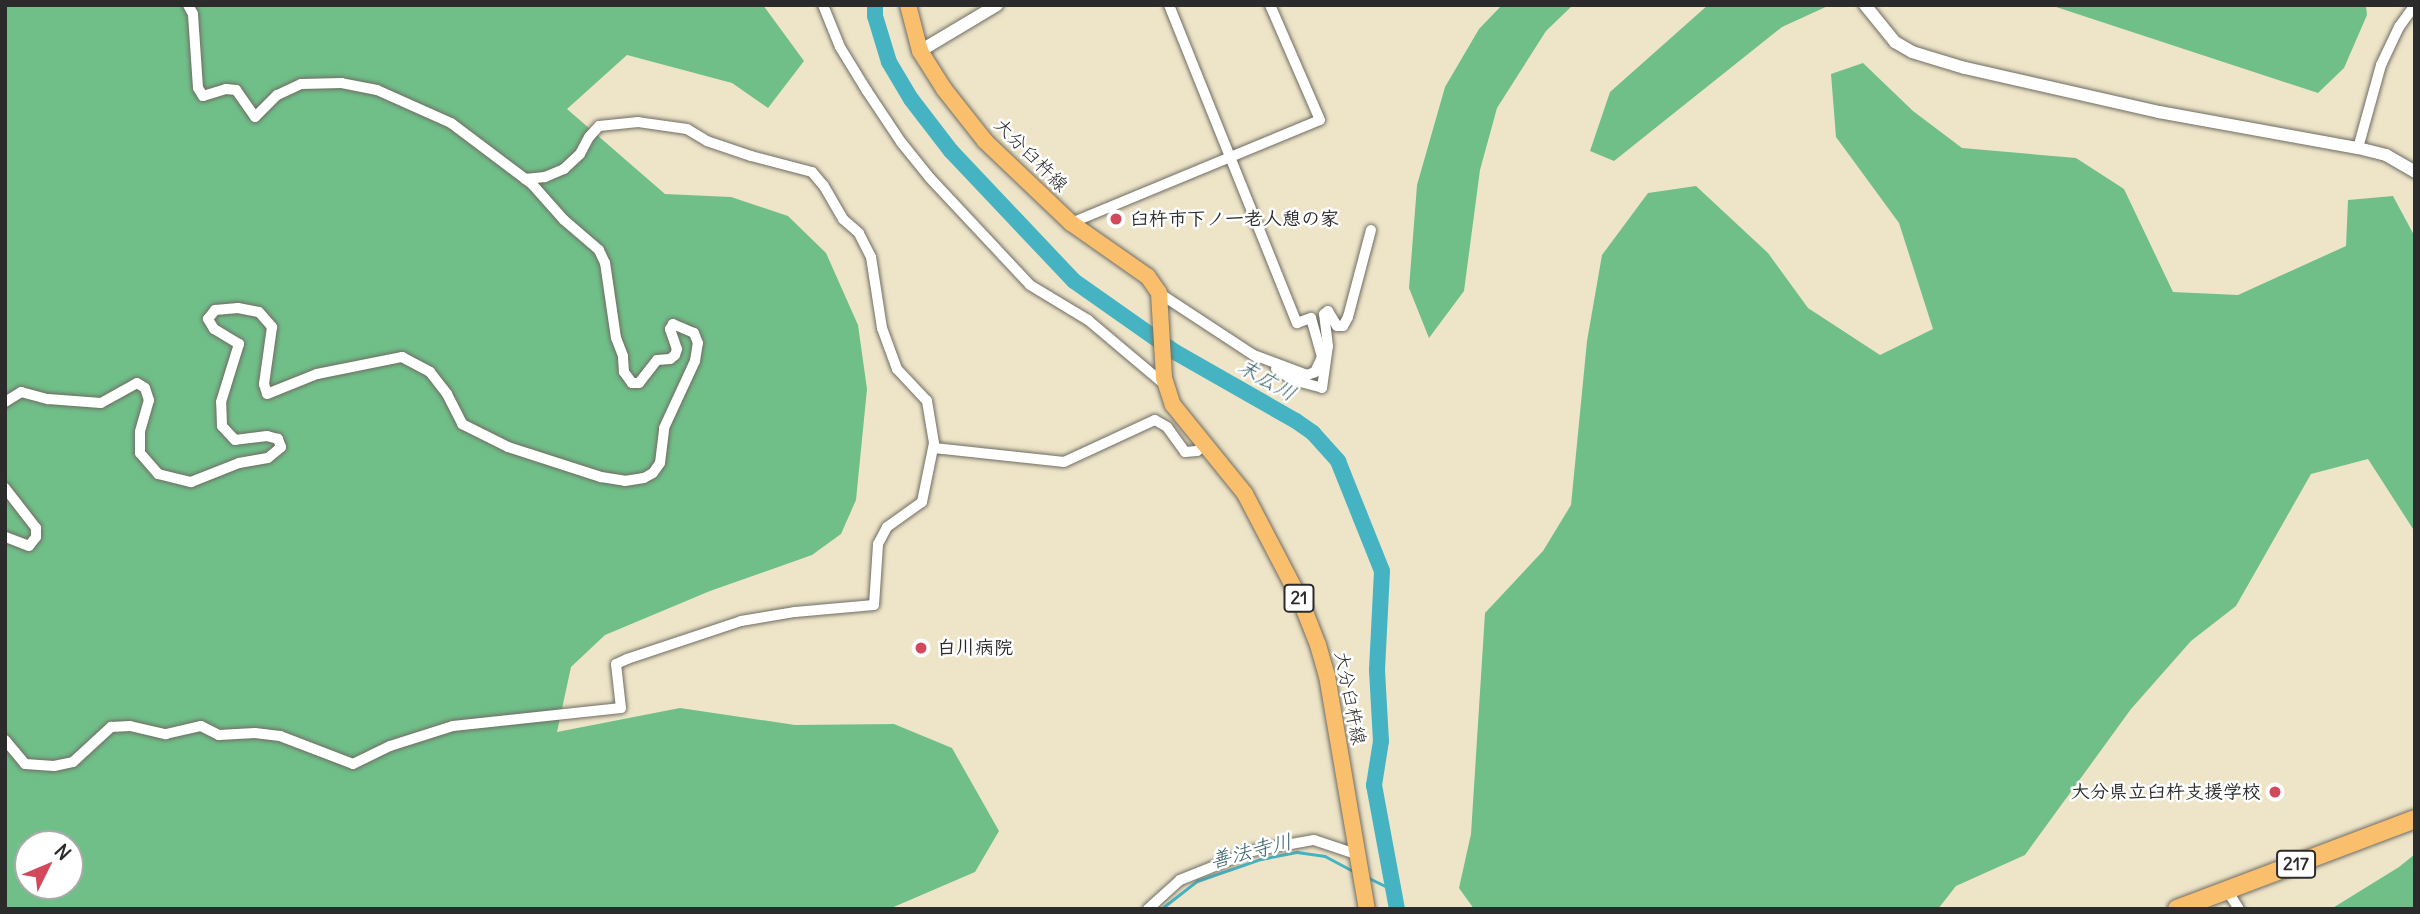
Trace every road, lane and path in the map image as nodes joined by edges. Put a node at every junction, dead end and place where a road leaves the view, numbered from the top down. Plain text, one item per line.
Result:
1 (188, 5) edge
2 (823, 5) edge
3 (908, 5) edge
4 (997, 5) edge
5 (1169, 5) edge
6 (1270, 5) edge
7 (1865, 5) edge
8 (2415, 5) edge
9 (920, 51) junction
10 (2358, 148) junction
11 (1230, 157) junction
12 (2415, 172) edge
13 (524, 179) junction
14 (1071, 223) junction
15 (1371, 230) dead end
16 (1161, 298) junction
17 (1254, 355) junction
18 (1164, 378) junction
19 (5, 402) edge
20 (1205, 444) junction
21 (934, 449) junction
22 (5, 488) edge
23 (5, 537) edge
24 (5, 740) edge
25 (2415, 818) edge
26 (1356, 857) junction
27 (2227, 890) junction
28 (1148, 909) edge
29 (1367, 909) edge
30 (2177, 909) edge
31 (2239, 909) edge

1 - 13 street
2 - 18 street
3 - 9 main road, 大分臼杵線
4 - 9 street
5 - 11 street
6 - 11 street
7 - 10 street
8 - 10 street
9 - 14 main road, 大分臼杵線
10 - 12 street
11 - 14 street
11 - 17 street
13 - 19 street
13 - 21 street
14 - 16 main road, 大分臼杵線
15 - 17 street
16 - 17 street
16 - 18 main road, 21
18 - 20 main road, 大分臼杵線 / 21
20 - 21 street
20 - 26 main road, 大分臼杵線 / 21
21 - 24 street
22 - 23 street
25 - 27 highway, 217
26 - 28 street
26 - 29 main road, 大分臼杵線 / 21
27 - 30 highway, 217
27 - 31 street

